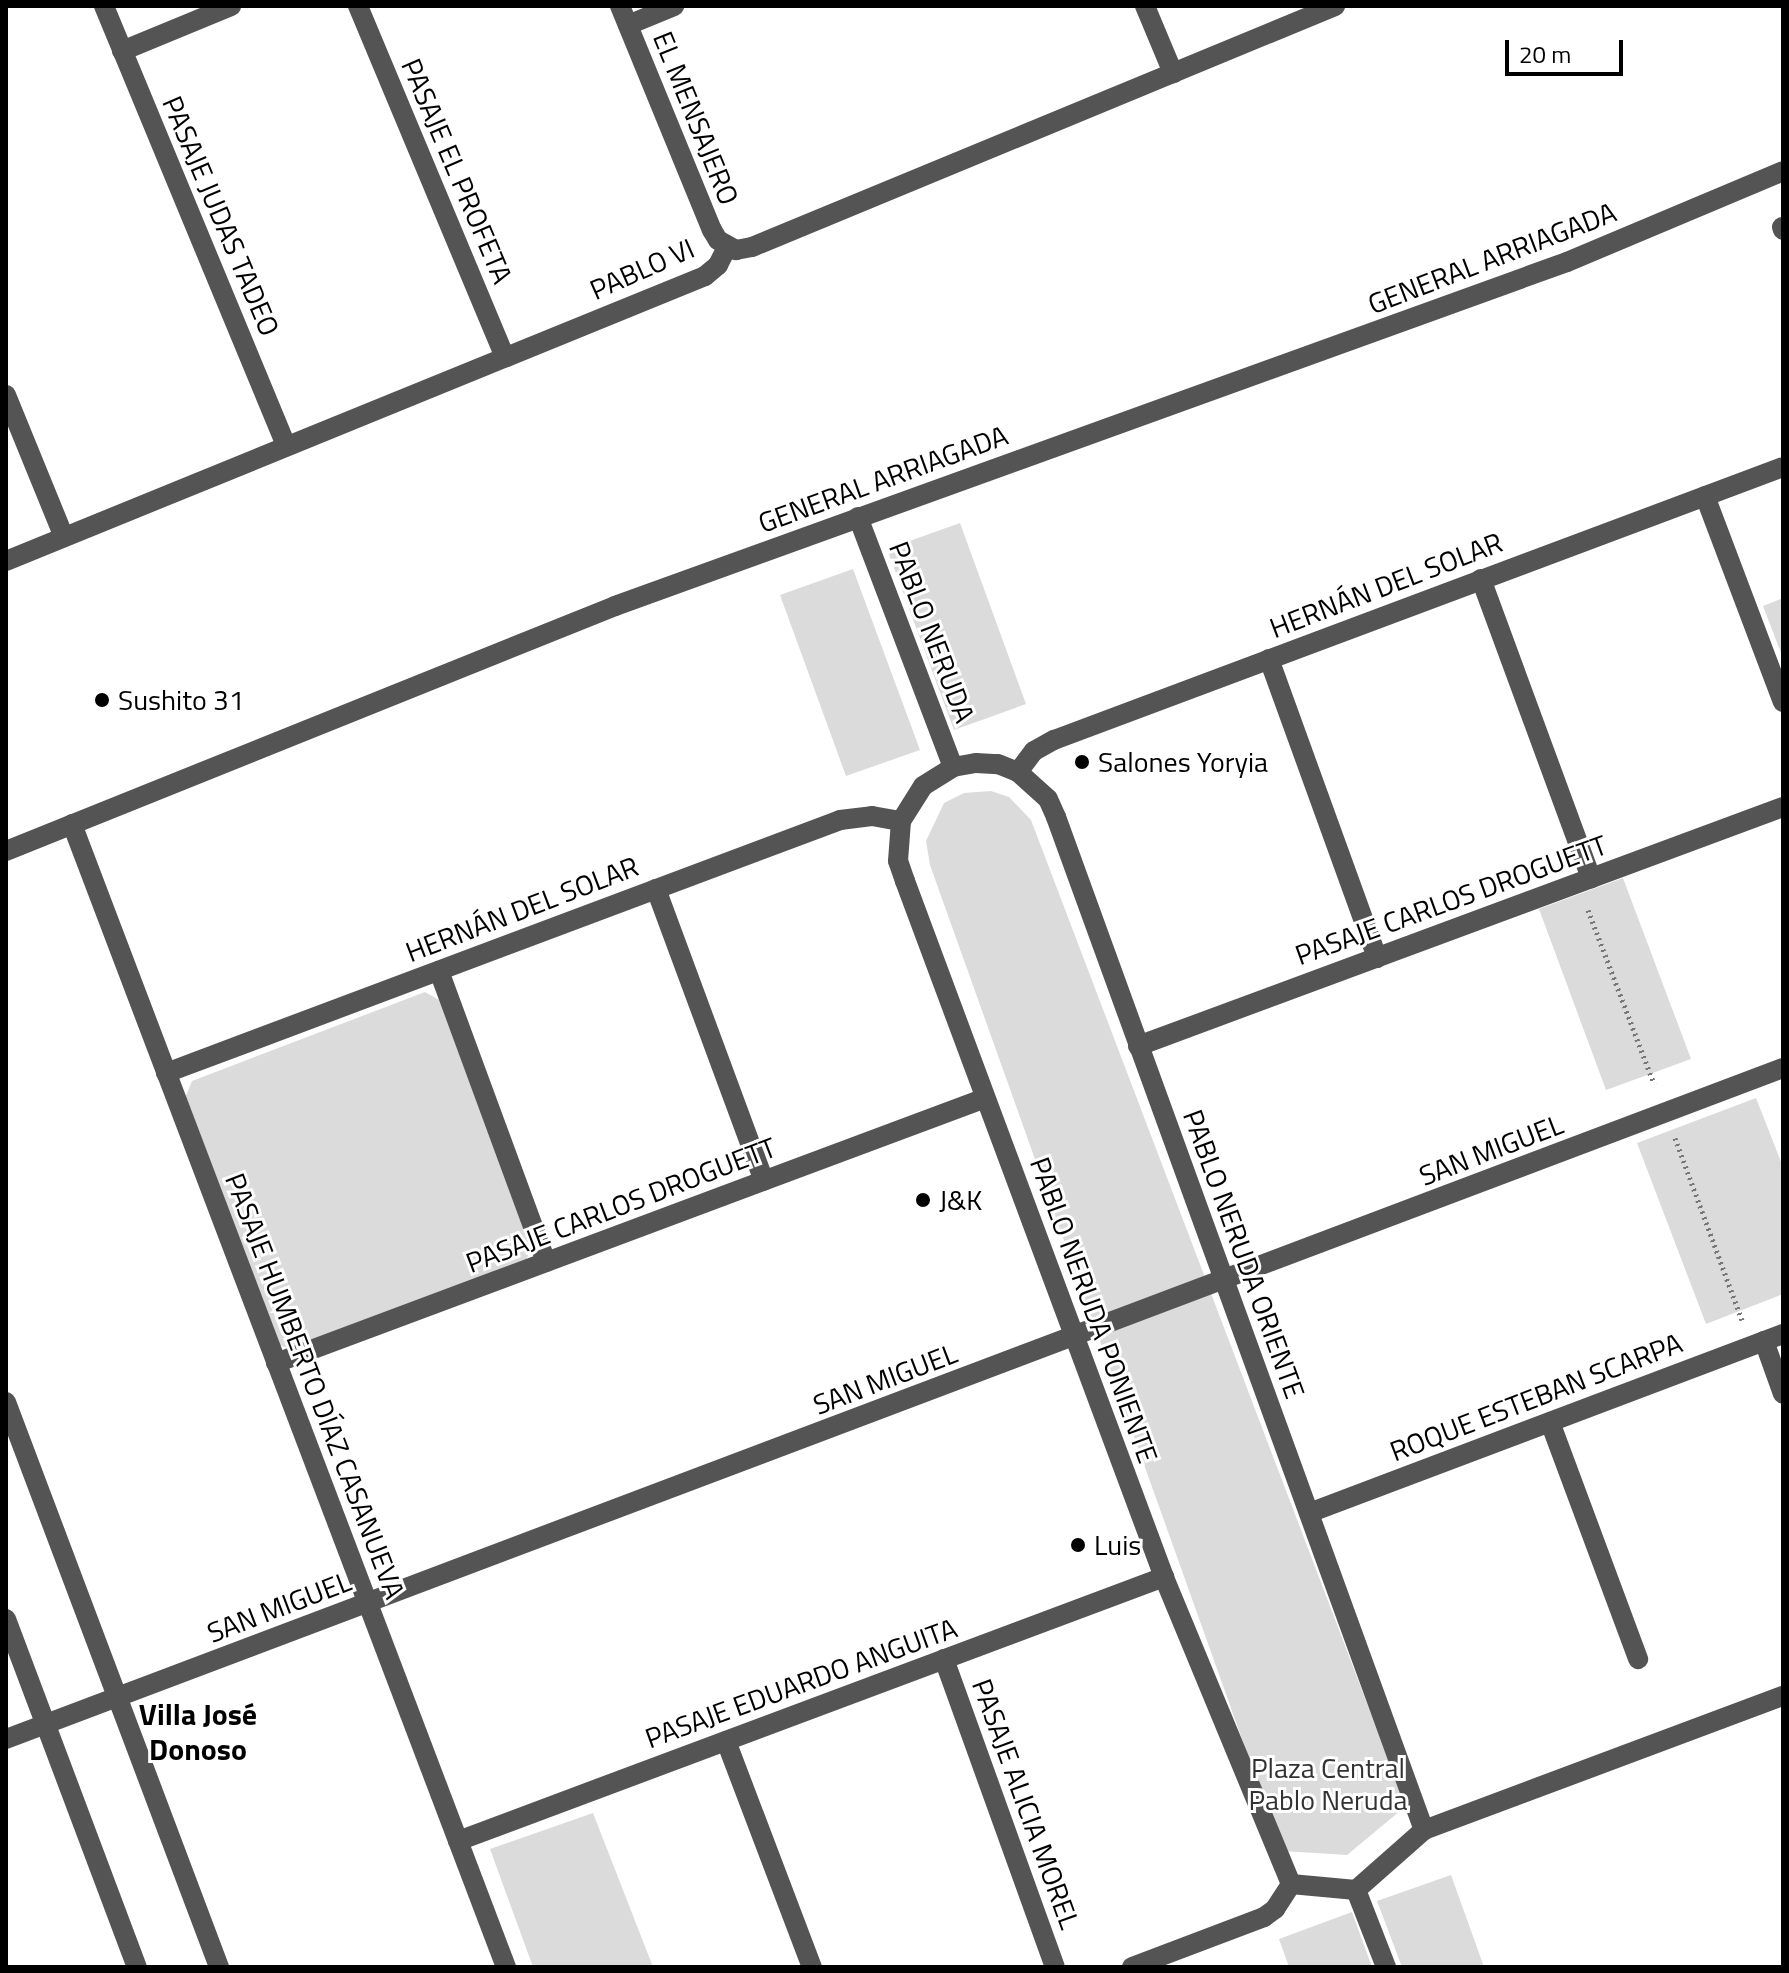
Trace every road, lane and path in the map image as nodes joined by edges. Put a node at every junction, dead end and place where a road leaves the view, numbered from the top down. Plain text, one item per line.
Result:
1 (104, 6) edge
2 (231, 6) edge
3 (358, 6) edge
4 (674, 6) edge
5 (1145, 6) edge
6 (1335, 6) edge
7 (624, 16) edge
8 (122, 51) junction
9 (1173, 73) junction
10 (1783, 171) edge
11 (727, 247) junction
12 (505, 357) junction
13 (6, 395) edge
14 (286, 446) junction
15 (1783, 467) edge
16 (1705, 496) junction
17 (858, 517) junction
18 (64, 537) junction
19 (6, 561) edge
20 (1481, 579) junction
21 (1269, 659) junction
22 (1783, 702) edge
23 (953, 767) junction
24 (1018, 772) junction
25 (1783, 807) edge
26 (901, 821) junction
27 (72, 824) junction
28 (6, 851) edge
29 (1591, 878) junction
30 (656, 889) junction
31 (1377, 958) junction
32 (439, 971) junction
33 (1138, 1046) junction
34 (1783, 1068) edge
35 (166, 1073) junction
36 (985, 1098) junction
37 (764, 1181) junction
38 (546, 1262) junction
39 (1224, 1282) junction
40 (1773, 1337) edge
41 (1075, 1338) junction
42 (276, 1363) junction
43 (1783, 1394) edge
44 (6, 1402) edge
45 (1550, 1422) junction
46 (1309, 1513) junction
47 (1164, 1577) junction
48 (367, 1603) junction
49 (6, 1619) edge
50 (944, 1659) junction
51 (1638, 1659) dead end
52 (1783, 1696) edge
53 (117, 1697) junction
54 (46, 1724) junction
55 (6, 1739) edge
56 (726, 1741) junction
57 (1424, 1830) junction
58 (458, 1841) junction
59 (1291, 1884) junction
60 (1356, 1890) junction
61 (137, 1967) edge
62 (219, 1967) edge
63 (506, 1967) edge
64 (812, 1967) edge
65 (1055, 1967) edge
66 (1132, 1967) edge
67 (1386, 1967) edge

1 - 8 street, PASAJE JUDAS TADEO
2 - 8 street
3 - 12 street, PASAJE EL PROFETA
4 - 7 street
5 - 9 street
6 - 9 street, PABLO VI
7 - 11 street, EL MENSAJERO
8 - 14 street, PASAJE JUDAS TADEO
9 - 11 street, PABLO VI
10 - 17 street, GENERAL ARRIAGADA
11 - 12 street, PABLO VI
12 - 14 street, PABLO VI
13 - 18 street
14 - 18 street, PABLO VI
15 - 16 street, HERNÁN DEL SOLAR
16 - 20 street, HERNÁN DEL SOLAR
16 - 22 street
17 - 23 street, PABLO NERUDA
17 - 27 street, GENERAL ARRIAGADA
18 - 19 street, PABLO VI
20 - 21 street, HERNÁN DEL SOLAR
20 - 29 street
21 - 24 street, HERNÁN DEL SOLAR
21 - 31 street
23 - 24 street, PABLO NERUDA ORIENTE
23 - 26 street
24 - 33 street, PABLO NERUDA ORIENTE
25 - 29 street, PASAJE CARLOS DROGUETT
26 - 30 street, HERNÁN DEL SOLAR
26 - 36 street, PABLO NERUDA PONIENTE
27 - 28 street, GENERAL ARRIAGADA
27 - 35 street, PASAJE HUMBERTO DÍAZ CASANUEVA
29 - 31 street, PASAJE CARLOS DROGUETT
30 - 32 street, HERNÁN DEL SOLAR
30 - 37 street
31 - 33 street, PASAJE CARLOS DROGUETT
32 - 35 street, HERNÁN DEL SOLAR
32 - 38 street
33 - 39 street, PABLO NERUDA ORIENTE
34 - 39 street, SAN MIGUEL
35 - 42 street, PASAJE HUMBERTO DÍAZ CASANUEVA
36 - 37 street, PASAJE CARLOS DROGUETT
36 - 41 street, PABLO NERUDA PONIENTE
37 - 38 street, PASAJE CARLOS DROGUETT
38 - 42 street, PASAJE CARLOS DROGUETT
39 - 41 street, SAN MIGUEL
39 - 46 street, PABLO NERUDA ORIENTE
40 - 43 street
40 - 45 street, ROQUE ESTEBAN SCARPA
41 - 47 street, PABLO NERUDA PONIENTE
41 - 48 street, SAN MIGUEL
42 - 48 street, PASAJE HUMBERTO DÍAZ CASANUEVA
44 - 53 street
45 - 46 street, ROQUE ESTEBAN SCARPA
45 - 51 street
46 - 57 street, PABLO NERUDA ORIENTE
47 - 50 street, PASAJE EDUARDO ANGUITA
47 - 59 street, PABLO NERUDA PONIENTE
48 - 53 street, SAN MIGUEL
48 - 58 street, PASAJE HUMBERTO DÍAZ CASANUEVA
49 - 54 street
50 - 56 street, PASAJE EDUARDO ANGUITA
50 - 65 street, PASAJE ALICIA MOREL
52 - 57 street
53 - 54 street, SAN MIGUEL
53 - 62 street
54 - 55 street, SAN MIGUEL
54 - 61 street
56 - 58 street, PASAJE EDUARDO ANGUITA
56 - 64 street
57 - 60 street
58 - 63 street, PASAJE HUMBERTO DÍAZ CASANUEVA
59 - 60 street
59 - 66 street
60 - 67 street

